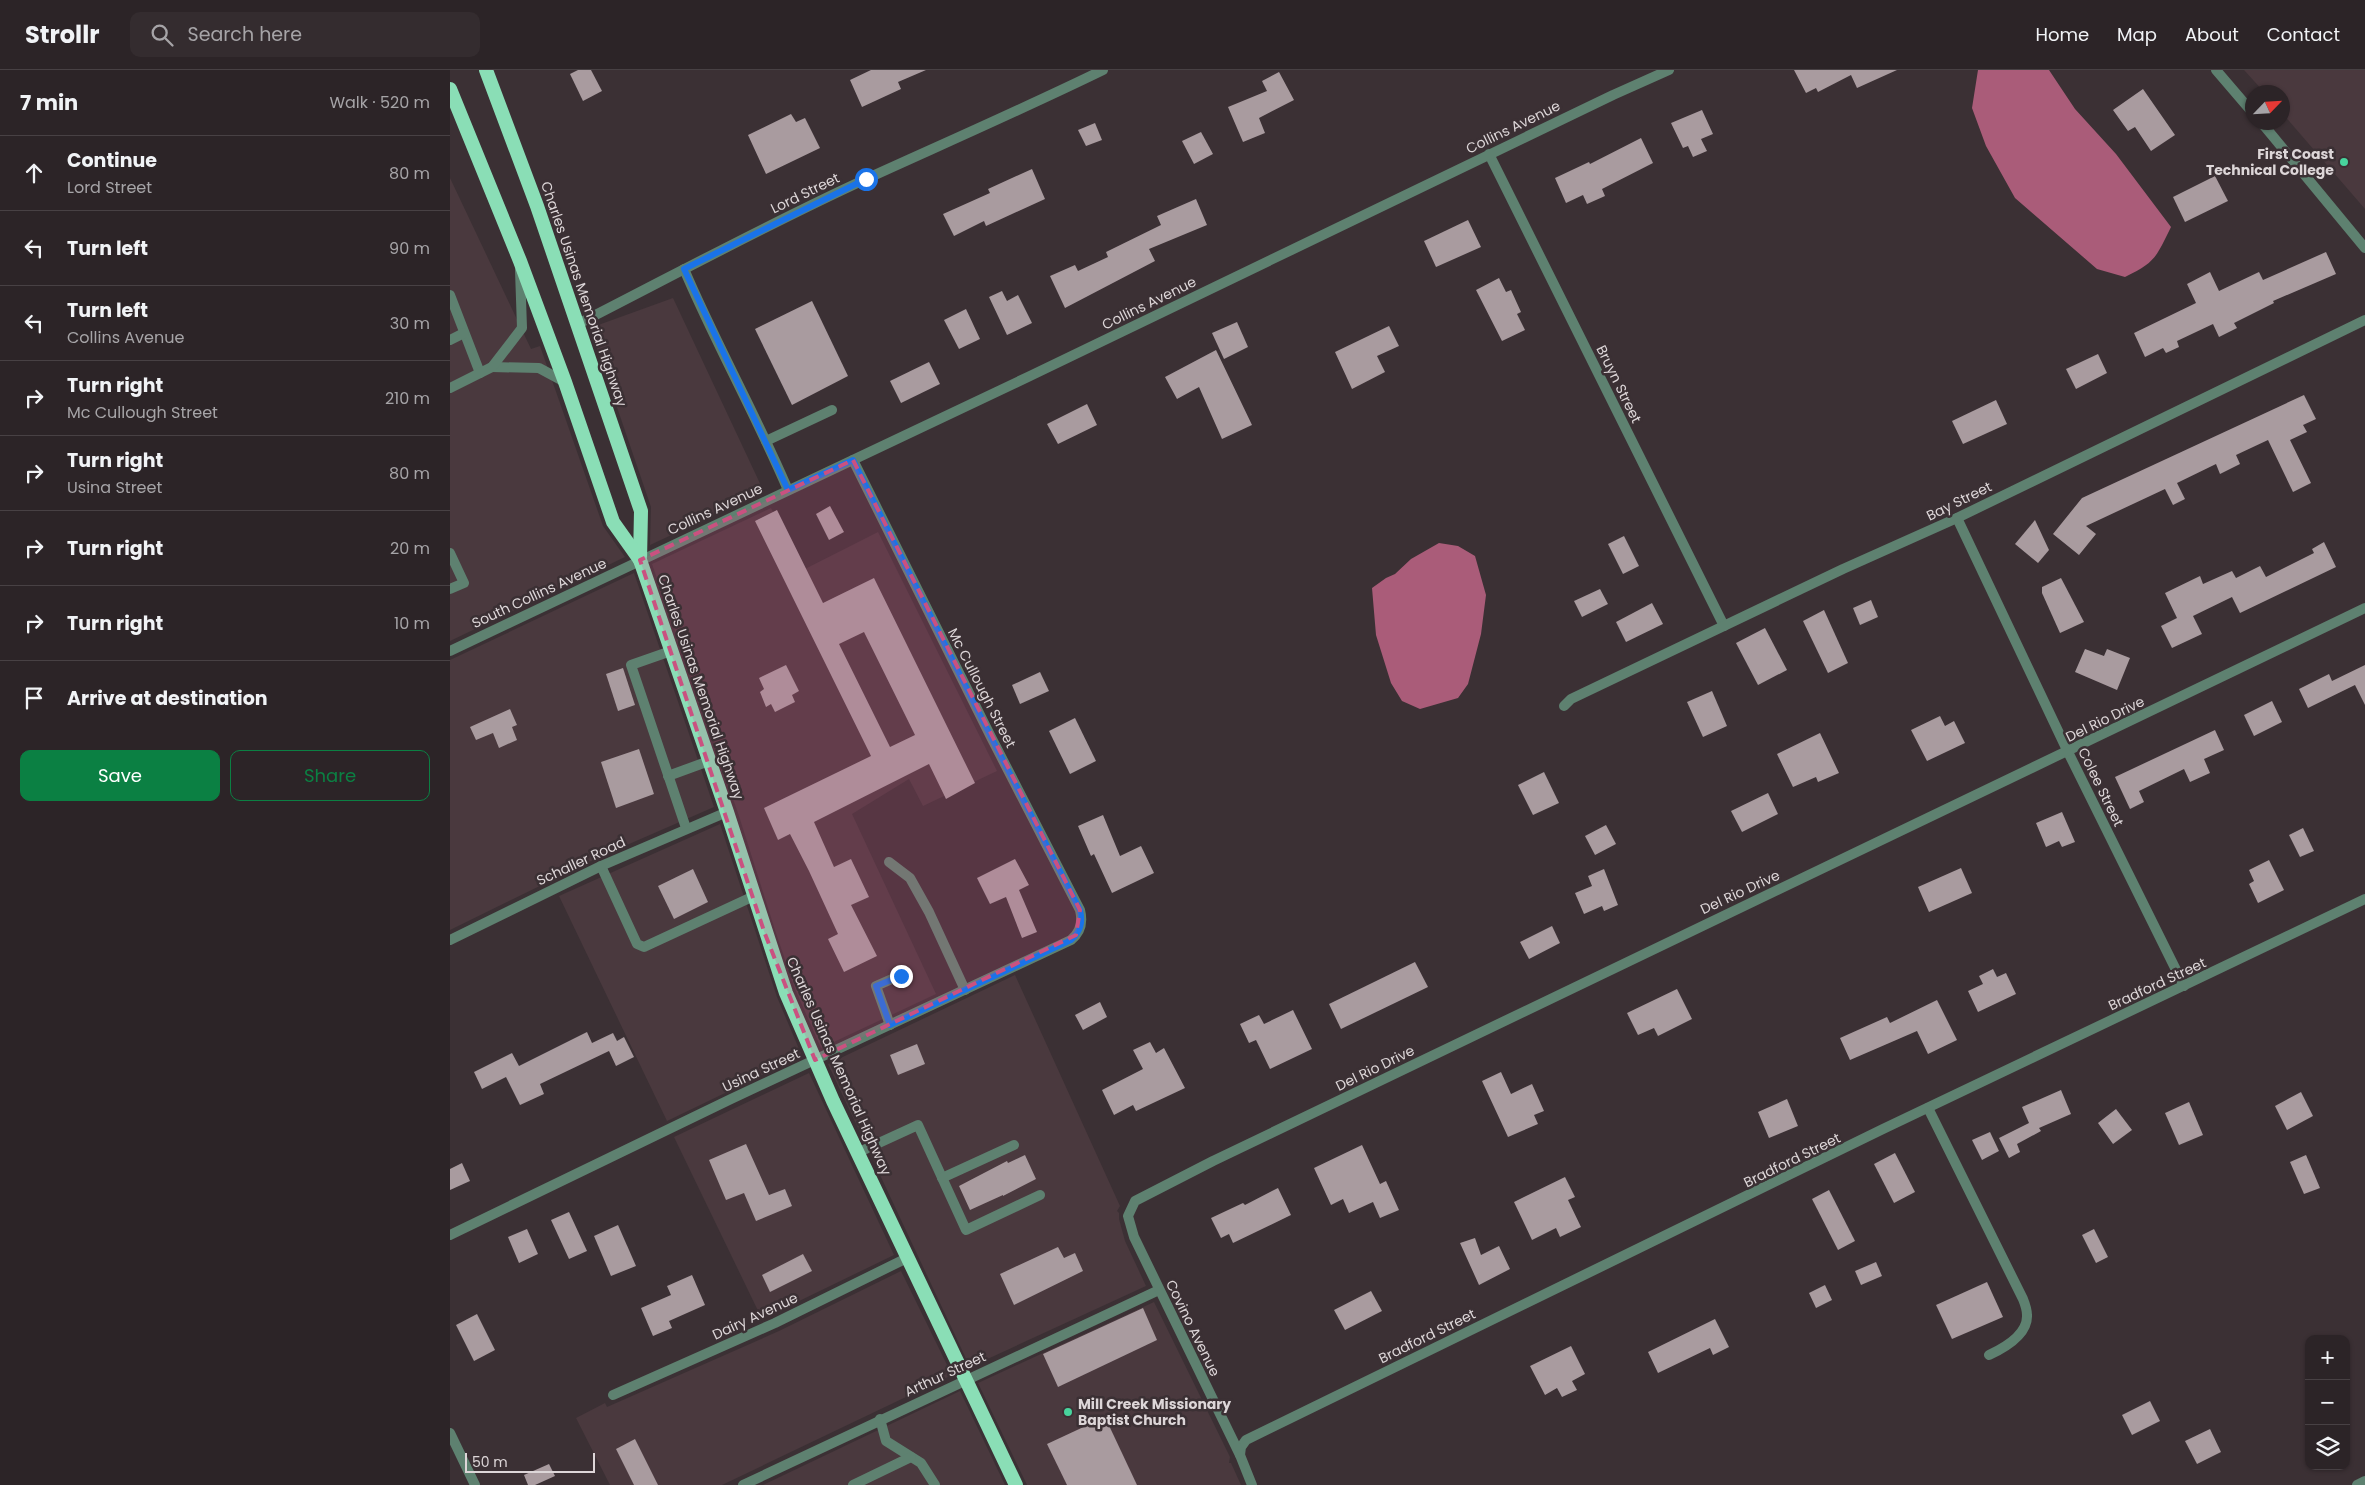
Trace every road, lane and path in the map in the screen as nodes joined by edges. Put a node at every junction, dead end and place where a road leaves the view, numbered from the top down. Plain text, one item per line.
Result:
1 (486, 70) edge
2 (1104, 70) edge
3 (1669, 70) edge
4 (2216, 70) edge
5 (450, 89) edge
6 (2245, 104) edge
7 (2268, 130) edge
8 (1489, 154) junction
9 (2365, 248) edge
10 (520, 261) junction
11 (684, 269) junction
12 (450, 295) edge
13 (2365, 320) edge
14 (578, 324) junction
15 (464, 333) junction
16 (450, 340) edge
17 (492, 367) junction
18 (480, 374) junction
19 (565, 382) junction
20 (450, 388) edge
21 (832, 410) dead end
22 (766, 442) junction
23 (853, 460) junction
24 (788, 490) junction
25 (1957, 518) junction
26 (450, 553) edge
27 (640, 560) junction
28 (450, 589) edge
29 (2365, 608) edge
30 (1724, 626) junction
31 (450, 651) edge
32 (672, 651) junction
33 (1564, 706) dead end
34 (2068, 752) junction
35 (709, 761) junction
36 (668, 776) junction
37 (727, 812) junction
38 (686, 828) junction
39 (889, 862) dead end
40 (600, 866) junction
41 (754, 896) junction
42 (2365, 899) edge
43 (1080, 928) joint
44 (450, 940) edge
45 (901, 976) dead end
46 (2184, 986) junction
47 (965, 990) junction
48 (890, 1025) junction
49 (815, 1060) junction
50 (1928, 1108) junction
51 (1014, 1144) dead end
52 (858, 1153) junction
53 (942, 1178) junction
54 (1040, 1195) dead end
55 (1130, 1208) joint
56 (450, 1235) edge
57 (907, 1258) junction
58 (1159, 1290) junction
59 (1989, 1355) dead end
60 (965, 1379) junction
61 (613, 1395) dead end
62 (880, 1419) junction
63 (450, 1433) edge
64 (1240, 1455) junction
65 (911, 1457) junction
66 (2365, 1481) edge
67 (475, 1485) edge
68 (743, 1485) edge
69 (853, 1485) edge
70 (935, 1485) edge
71 (1015, 1485) edge
72 (1252, 1485) edge
73 (2356, 1485) edge

1 - 14 highway, Charles Usinas Memorial Highway
2 - 11 street, Lord Street
3 - 8 street, Collins Avenue
4 - 6 street
5 - 10 highway, Charles Usinas Memorial Highway
7 - 9 street
8 - 23 street, Collins Avenue
8 - 30 street, Bruyn Street
10 - 17 street
10 - 19 highway, Charles Usinas Memorial Highway
11 - 14 street, Lord Street
11 - 22 street
12 - 15 street
13 - 25 street, Bay Street
14 - 27 highway, Charles Usinas Memorial Highway
15 - 16 street
15 - 18 street
17 - 18 street
17 - 19 street
18 - 20 street
19 - 27 highway, Charles Usinas Memorial Highway
21 - 22 street
22 - 24 street
23 - 24 street, Collins Avenue
23 - 43 street, Mc Cullough Street
24 - 27 street, Collins Avenue
25 - 30 street, Bay Street
25 - 34 street, Colee Street
26 - 28 street
27 - 31 street, South Collins Avenue
27 - 32 highway, Charles Usinas Memorial Highway
29 - 34 street, Del Rio Drive
30 - 33 street, Bay Street
32 - 35 highway, Charles Usinas Memorial Highway
32 - 36 street
34 - 46 street, Colee Street
34 - 55 street, Del Rio Drive
35 - 36 street
35 - 37 highway, Charles Usinas Memorial Highway
36 - 38 street
37 - 38 street, Schaller Road
37 - 41 highway, Charles Usinas Memorial Highway
38 - 40 street, Schaller Road
39 - 47 street
40 - 41 street
40 - 44 street, Schaller Road
41 - 49 highway, Charles Usinas Memorial Highway
42 - 46 street, Bradford Street
43 - 47 street, Usina Street
45 - 48 street
46 - 50 street, Bradford Street
47 - 48 street, Usina Street
48 - 49 street, Usina Street
49 - 52 highway, Charles Usinas Memorial Highway
49 - 56 street, Usina Street
50 - 59 street
50 - 64 street, Bradford Street
51 - 53 street
52 - 53 street
52 - 57 highway, Charles Usinas Memorial Highway
53 - 54 street
55 - 58 street, Covino Avenue
57 - 60 highway, Charles Usinas Memorial Highway
57 - 61 street, Dairy Avenue
58 - 60 street, Arthur Street
58 - 64 street, Covino Avenue
60 - 62 street, Arthur Street
60 - 71 highway, Charles Usinas Memorial Highway
62 - 65 street
62 - 68 street, Arthur Street
63 - 67 street
64 - 72 street, Covino Avenue
65 - 69 street
65 - 70 street
66 - 73 street

